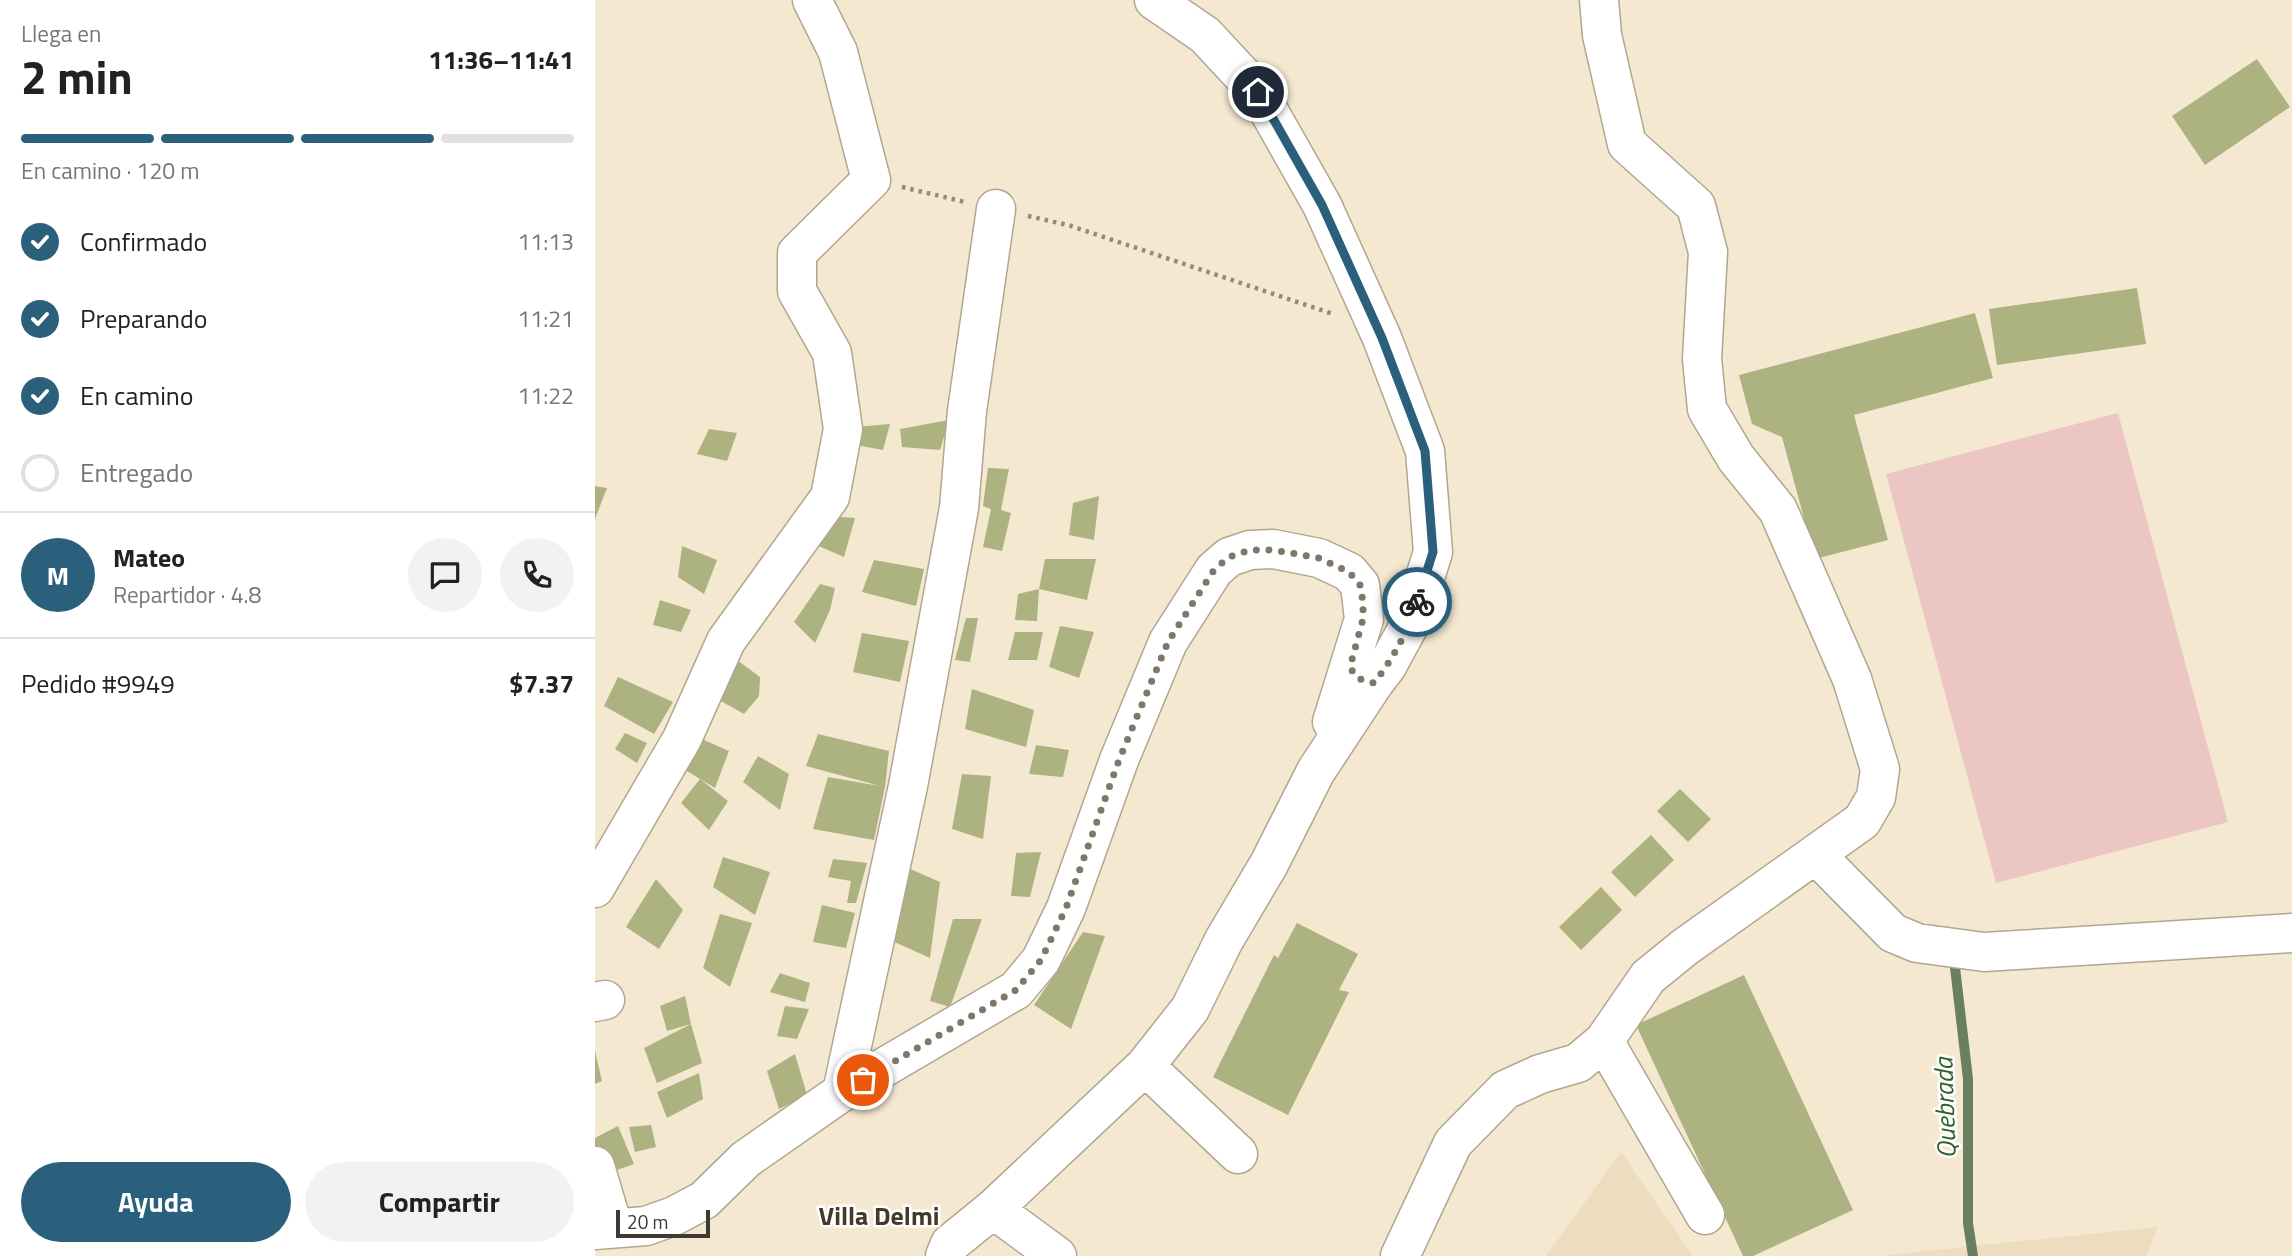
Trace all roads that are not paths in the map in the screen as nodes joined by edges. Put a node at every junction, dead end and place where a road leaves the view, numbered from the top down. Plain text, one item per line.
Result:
1 (812, 0) edge
2 (1154, 0) edge
3 (1599, 0) edge
4 (996, 209) road end
5 (1362, 675) junction
6 (1816, 855) junction
7 (595, 888) edge
8 (2292, 933) edge
9 (1604, 1041) junction
10 (1145, 1066) junction
11 (842, 1092) junction
12 (1238, 1154) dead end
13 (595, 1166) edge
14 (993, 1209) junction
15 (1705, 1215) dead end
16 (604, 1229) edge
17 (945, 1256) edge
18 (1057, 1256) edge
19 (1400, 1256) edge

1 - 7 street
2 - 5 street
3 - 6 street
4 - 11 street
5 - 10 street
5 - 11 street
6 - 8 street
6 - 9 street
9 - 15 street
9 - 19 street
10 - 12 street
10 - 14 street
11 - 16 street
13 - 16 street
14 - 17 street
14 - 18 street

